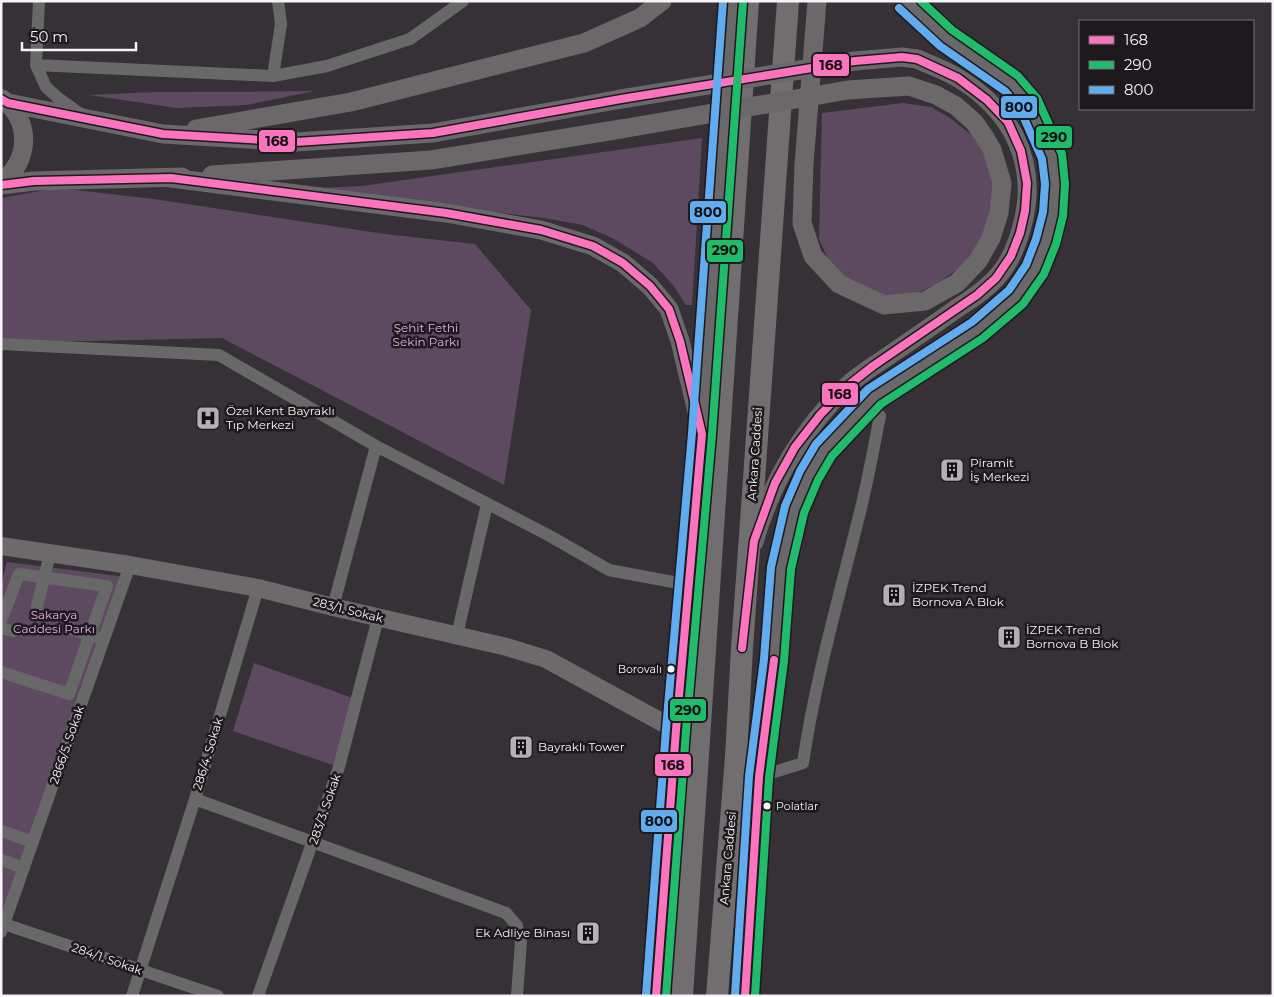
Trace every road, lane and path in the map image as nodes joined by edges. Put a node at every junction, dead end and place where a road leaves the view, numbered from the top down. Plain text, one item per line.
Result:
1 (39, 1) edge
2 (278, 1) edge
3 (463, 1) edge
4 (662, 1) edge
5 (733, 1) edge
6 (748, 1) edge
7 (788, 1) edge
8 (817, 1) edge
9 (906, 1) edge
10 (36, 65) junction
11 (273, 76) junction
12 (5, 101) edge
13 (89, 119) junction
14 (163, 134) junction
15 (171, 178) junction
16 (1, 184) edge
17 (1, 344) edge
18 (880, 416) dead end
19 (702, 434) junction
20 (376, 446) junction
21 (487, 504) junction
22 (1, 546) edge
23 (50, 554) junction
24 (130, 565) junction
25 (45, 577) junction
26 (689, 585) junction
27 (258, 588) junction
28 (37, 606) dead end
29 (333, 607) junction
30 (378, 618) junction
31 (1, 621) edge
32 (72, 629) dead end
33 (90, 635) junction
34 (457, 635) junction
35 (104, 640) junction
36 (742, 648) junction
37 (1, 672) edge
38 (676, 730) junction
39 (759, 777) junction
40 (195, 799) junction
41 (1, 831) edge
42 (33, 842) junction
43 (314, 842) junction
44 (1, 860) edge
45 (24, 868) junction
46 (3, 928) edge
47 (139, 969) junction
48 (132, 996) edge
49 (218, 996) edge
50 (258, 996) edge
51 (517, 996) edge
52 (656, 996) edge
53 (682, 996) edge
54 (717, 996) edge
55 (745, 996) edge

1 - 10 street
2 - 11 street
3 - 11 street
4 - 14 main road
5 - 19 main road
6 - 53 highway
7 - 36 highway, Ankara Caddesi
8 - 15 main road, bridge
9 - 39 main road
10 - 11 street
10 - 13 street
12 - 13 main road
12 - 16 main road
13 - 14 main road
14 - 36 main road, bridge
15 - 16 main road
15 - 19 main road
17 - 20 street
18 - 39 street
19 - 26 main road
20 - 21 street
20 - 29 street
21 - 26 street
21 - 34 street
22 - 23 street, 283/1. Sokak
23 - 24 street, 283/1. Sokak
23 - 25 street
24 - 27 street, 283/1. Sokak
24 - 35 street, 2866/5. Sokak
25 - 28 street
25 - 31 street
25 - 33 street
26 - 38 main road
27 - 29 street, 283/1. Sokak
27 - 40 street, 286/4. Sokak
29 - 30 street, 283/1. Sokak
30 - 34 street, 283/1. Sokak
30 - 43 street, 283/3. Sokak
32 - 33 street
33 - 35 street
33 - 37 street
34 - 38 street, 283/1. Sokak
35 - 42 street, 2866/5. Sokak
36 - 54 highway, Ankara Caddesi
38 - 52 main road
39 - 55 main road
40 - 43 street, 286/4. Sokak
40 - 47 street
41 - 42 street
42 - 45 street, 2866/5. Sokak
43 - 50 street, 283/3. Sokak
43 - 51 street, 286/4. Sokak
44 - 45 street
45 - 46 street, 2866/5. Sokak
46 - 47 street, 284/1. Sokak
47 - 48 street
47 - 49 street, 284/1. Sokak

